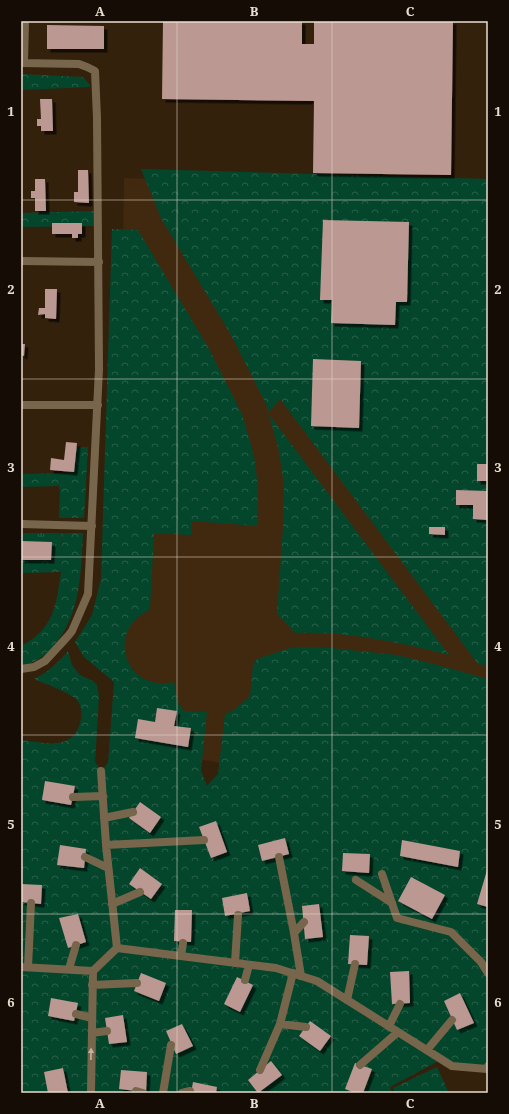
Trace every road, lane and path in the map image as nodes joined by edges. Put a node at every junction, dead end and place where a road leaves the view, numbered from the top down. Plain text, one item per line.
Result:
1 (25, 21) edge
2 (22, 63) edge
3 (21, 261) edge
4 (99, 262) junction
5 (21, 405) edge
6 (98, 405) junction
7 (21, 524) edge
8 (92, 526) junction
9 (21, 669) edge
10 (101, 771) dead end
11 (103, 796) junction
12 (73, 797) dead end
13 (133, 812) dead end
14 (104, 818) junction
15 (204, 840) dead end
16 (106, 845) junction
17 (85, 857) dead end
18 (279, 857) dead end
19 (108, 868) junction
20 (382, 874) dead end
21 (356, 880) dead end
22 (140, 892) dead end
23 (392, 902) junction
24 (31, 903) dead end
25 (112, 904) junction
26 (238, 915) dead end
27 (304, 922) dead end
28 (294, 933) junction
29 (183, 944) dead end
30 (76, 945) dead end
31 (117, 948) junction
32 (181, 956) junction
33 (235, 963) junction
34 (249, 964) junction
35 (355, 964) dead end
36 (25, 967) edge
37 (70, 969) junction
38 (93, 971) junction
39 (488, 973) edge
40 (297, 974) junction
41 (245, 980) dead end
42 (138, 983) dead end
43 (92, 985) junction
44 (347, 1000) junction
45 (400, 1004) dead end
46 (76, 1014) dead end
47 (92, 1018) junction
48 (452, 1020) dead end
49 (280, 1024) junction
50 (389, 1026) junction
51 (306, 1027) dead end
52 (107, 1031) dead end
53 (398, 1032) junction
54 (92, 1033) junction
55 (171, 1045) dead end
56 (426, 1050) junction
57 (360, 1064) dead end
58 (488, 1068) edge
59 (260, 1070) dead end
60 (91, 1093) edge
61 (163, 1093) edge

1 - 2 lane
2 - 4 lane
3 - 4 lane
4 - 6 lane
5 - 6 lane
6 - 8 lane
7 - 8 lane
8 - 9 lane
10 - 11 lane
11 - 12 lane
11 - 14 lane
13 - 14 lane
14 - 16 lane
15 - 16 lane
16 - 19 lane
17 - 19 lane
18 - 28 lane
19 - 25 lane
20 - 23 lane
21 - 23 lane
22 - 25 lane
23 - 39 lane
24 - 36 lane
25 - 31 lane
26 - 33 lane
27 - 28 lane
28 - 40 lane
29 - 32 lane
30 - 37 lane
31 - 32 lane
31 - 38 lane
32 - 33 lane
33 - 34 lane
34 - 40 lane
34 - 41 lane
35 - 44 lane
36 - 37 lane
37 - 38 lane
38 - 43 lane
40 - 44 lane
40 - 49 lane
42 - 43 lane
43 - 47 lane
44 - 50 lane
45 - 50 lane
46 - 47 lane
47 - 54 lane
48 - 56 lane
49 - 51 lane
49 - 59 lane
50 - 53 lane
52 - 54 lane
53 - 56 lane
53 - 57 lane
60 -> 54 lane
55 - 61 lane
56 - 58 lane

